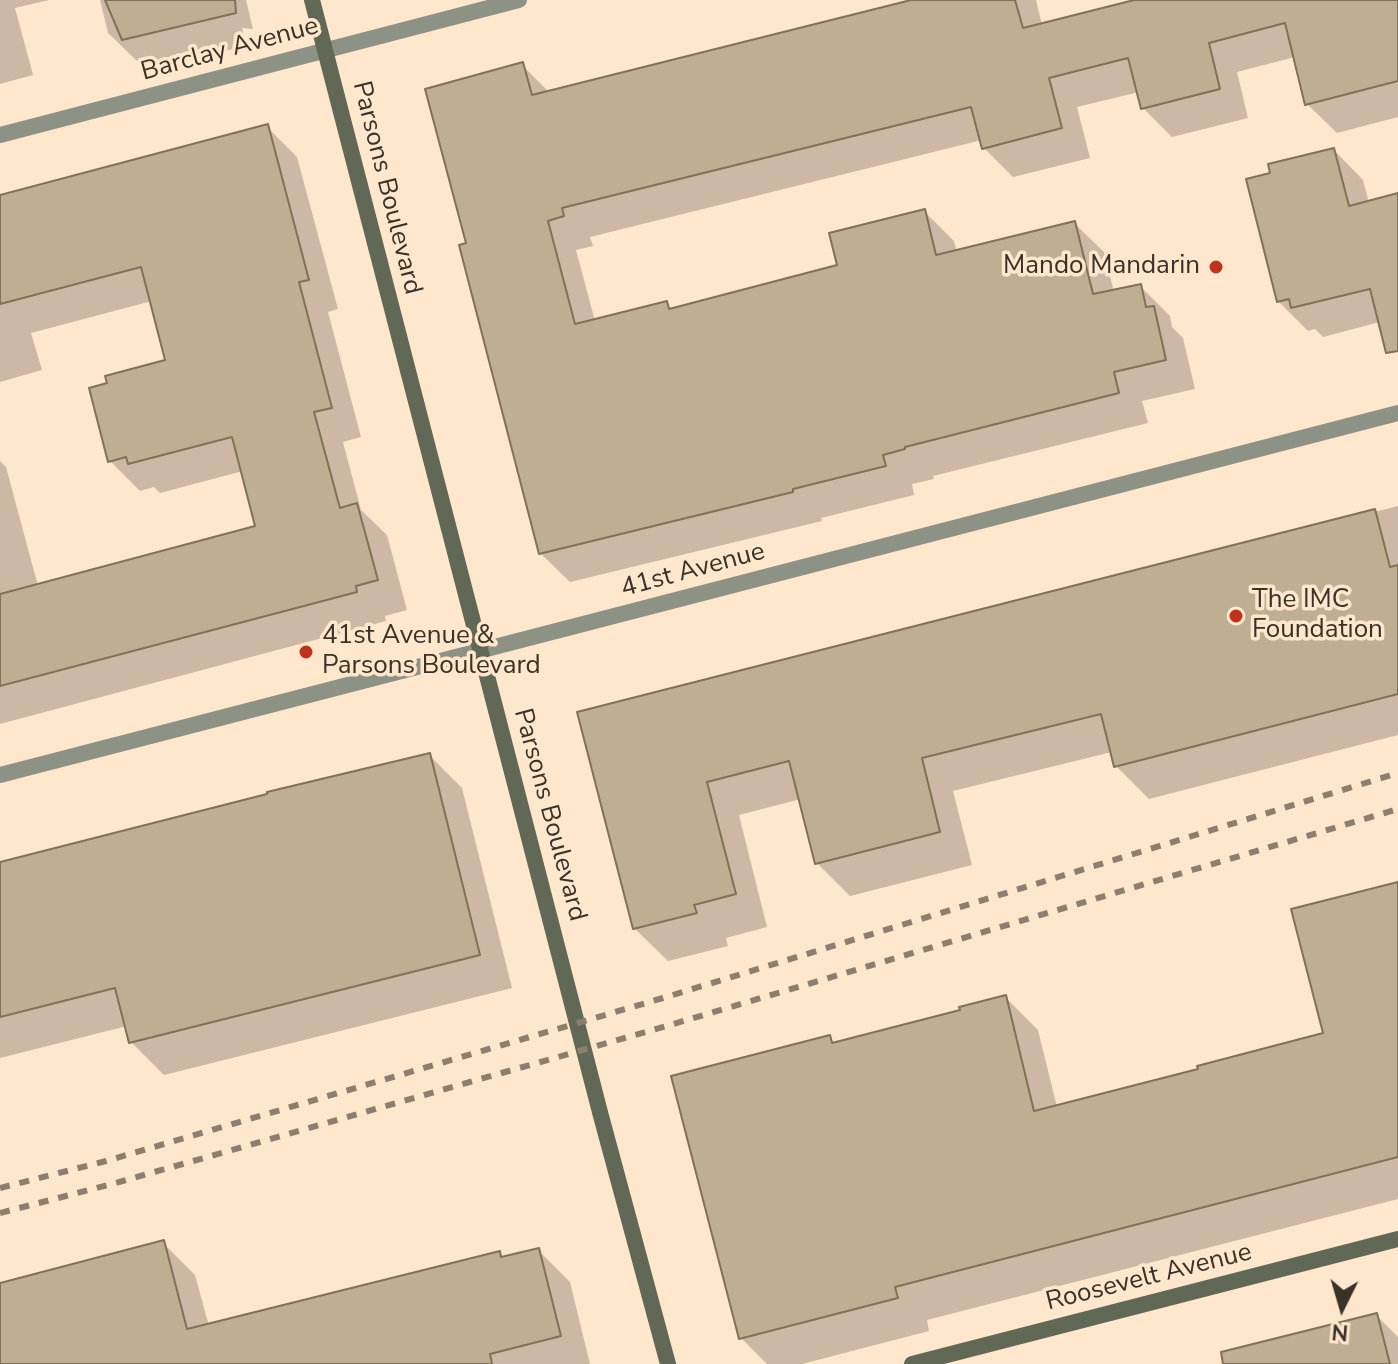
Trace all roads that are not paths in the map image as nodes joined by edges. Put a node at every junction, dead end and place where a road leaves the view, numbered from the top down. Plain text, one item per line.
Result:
1 (312, 0) edge
2 (519, 0) edge
3 (326, 50) junction
4 (0, 135) edge
5 (1398, 413) edge
6 (481, 650) junction
7 (0, 775) edge
8 (1398, 1239) edge
9 (668, 1364) edge
10 (912, 1364) edge

1 - 3 street, Parsons Boulevard
2 - 3 street, Barclay Avenue
3 - 4 street, Barclay Avenue
3 - 6 street, Parsons Boulevard
5 - 6 street, 41st Avenue
6 - 7 street, 41st Avenue
6 - 9 street, Parsons Boulevard
8 - 10 street, Roosevelt Avenue

